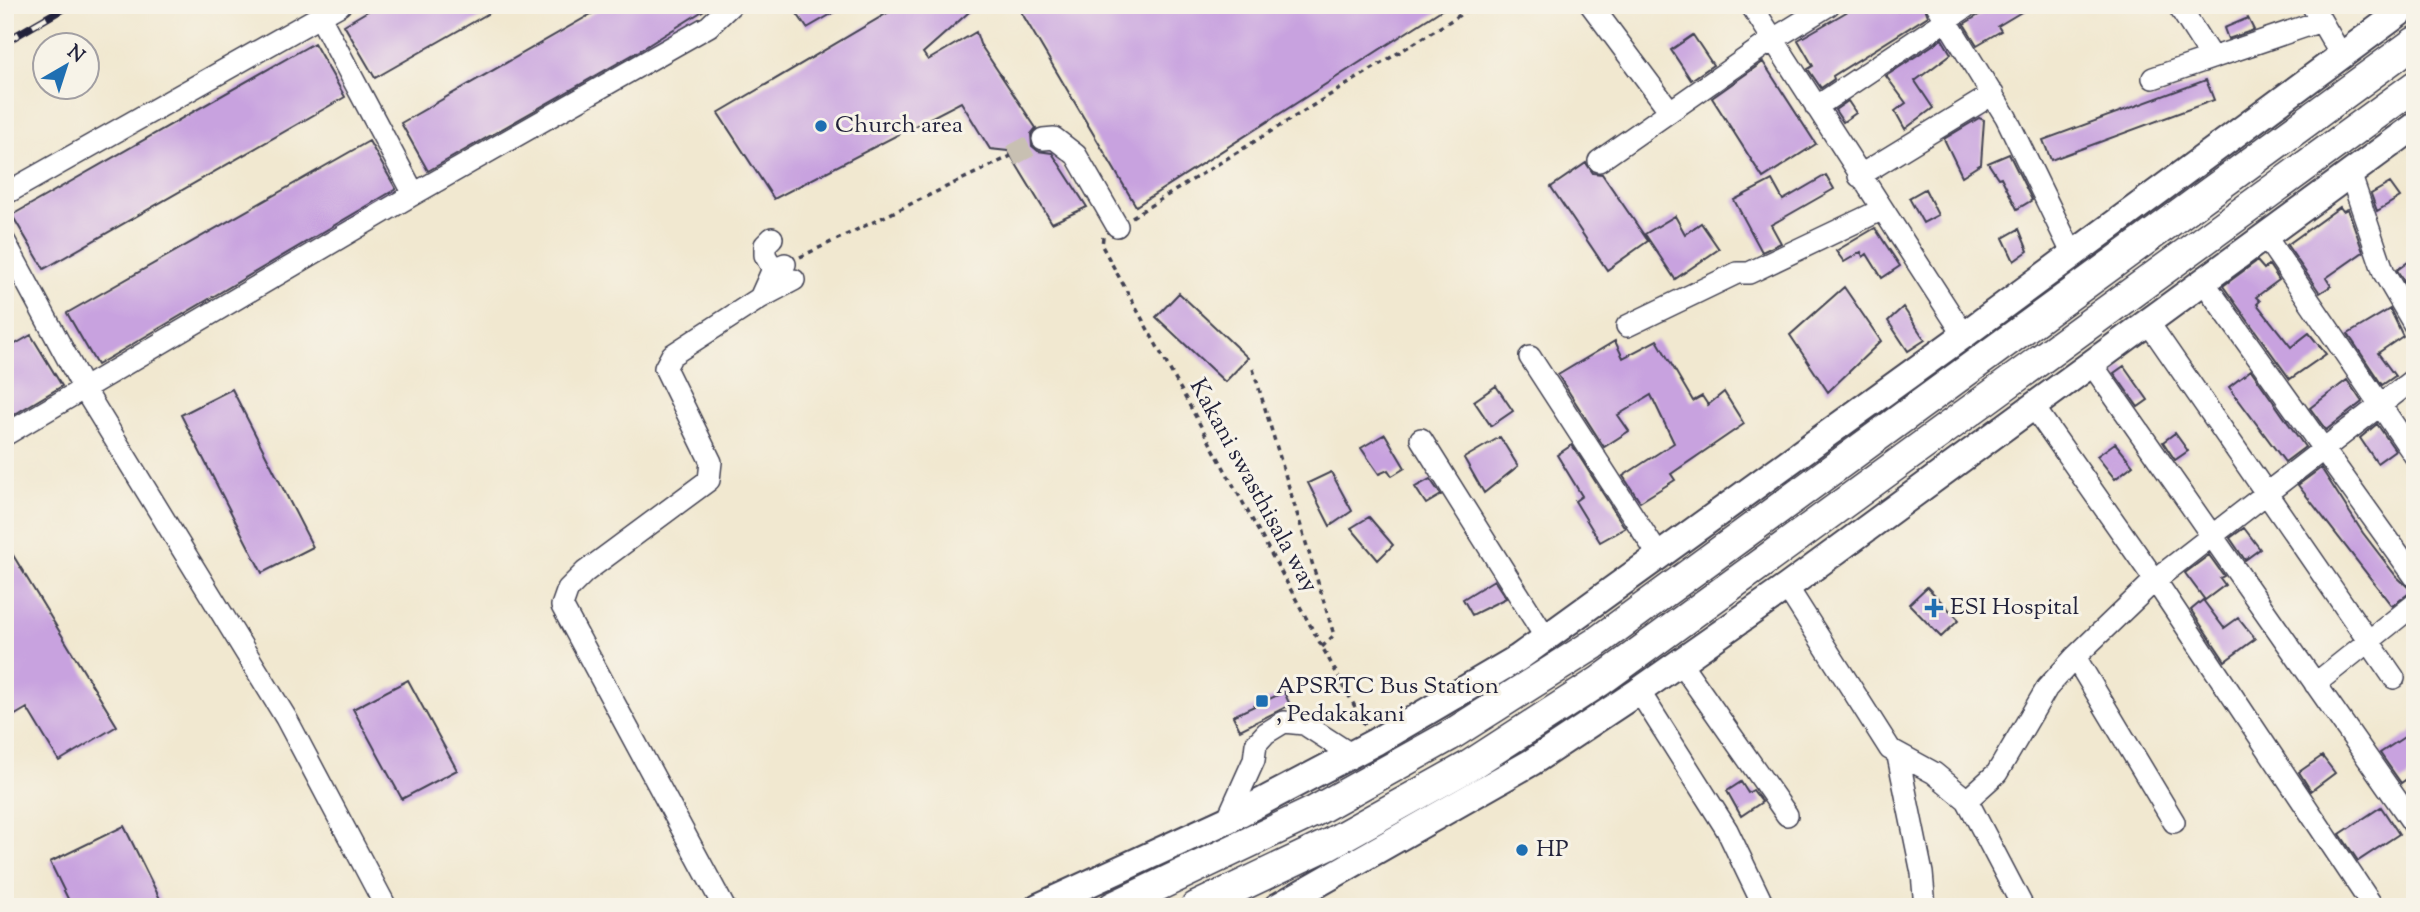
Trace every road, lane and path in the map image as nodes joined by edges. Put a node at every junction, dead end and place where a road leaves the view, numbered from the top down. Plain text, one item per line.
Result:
1 (340, 5) edge
2 (731, 5) edge
3 (1476, 5) edge
4 (1751, 5) edge
5 (1829, 5) edge
6 (1969, 5) edge
7 (2178, 5) edge
8 (2410, 5) edge
9 (1593, 7) edge
10 (1942, 13) edge
11 (2317, 13) edge
12 (320, 17) junction
13 (1772, 40) junction
14 (2415, 42) edge
15 (2341, 55) junction
16 (2213, 58) junction
17 (2153, 78) dead end
18 (2415, 86) edge
19 (1993, 94) junction
20 (1816, 107) junction
21 (1668, 108) junction
22 (2415, 126) edge
23 (1042, 139) dead end
24 (1011, 156) tunnel mouth
25 (1599, 160) dead end
26 (2350, 173) junction
27 (1860, 176) junction
28 (5, 194) edge
29 (414, 194) junction
30 (1881, 210) junction
31 (1117, 226) junction
32 (2265, 236) junction
33 (772, 238) dead end
34 (5, 242) edge
35 (2072, 253) junction
36 (784, 271) junction
37 (2203, 281) junction
38 (2148, 322) junction
39 (1627, 326) dead end
40 (2415, 326) edge
41 (1964, 335) junction
42 (1530, 357) dead end
43 (2091, 363) junction
44 (1253, 369) dead end
45 (2415, 378) edge
46 (84, 389) junction
47 (2033, 406) junction
48 (2379, 407) junction
49 (5, 435) edge
50 (1421, 439) dead end
51 (2326, 449) junction
52 (2415, 456) edge
53 (2266, 495) junction
54 (2212, 537) junction
55 (1659, 556) junction
56 (2415, 577) edge
57 (2155, 580) junction
58 (1787, 587) junction
59 (2415, 604) edge
60 (1546, 638) junction
61 (2368, 641) junction
62 (1321, 648) junction
63 (2075, 657) junction
64 (1680, 662) junction
65 (2394, 678) dead end
66 (2315, 684) junction
67 (1639, 691) junction
68 (1364, 749) junction
69 (1898, 756) junction
70 (1967, 800) junction
71 (1787, 815) dead end
72 (1227, 820) junction
73 (2174, 822) dead end
74 (2415, 826) edge
75 (1763, 905) edge
76 (386, 907) edge
77 (724, 907) edge
78 (1038, 907) edge
79 (1113, 907) edge
80 (1195, 907) edge
81 (1277, 907) edge
82 (1925, 907) edge
83 (2023, 907) edge
84 (2373, 907) edge

1 - 12 street
2 - 29 street
3 - 31 path
4 - 13 street
5 - 13 street
6 - 10 street
7 - 16 street
8 - 15 main road
9 - 21 street
10 - 19 street
10 - 20 street
11 - 15 street
11 - 16 street
12 - 28 street
12 - 29 street
13 - 20 street
13 - 21 street
14 - 79 highway
15 - 35 main road
16 - 17 street
18 - 80 highway
19 - 27 street
19 - 35 street
20 - 27 street
21 - 25 street
22 - 26 main road
23 - 31 street
24 - 36 path
26 - 32 main road
26 - 40 street
27 - 30 street
29 - 46 street
30 - 39 street
30 - 41 street
31 - 62 path, Kakani swasthisala way
32 - 37 main road
32 - 48 street
33 - 36 street
34 - 46 street
35 - 41 main road
36 - 77 street
37 - 38 main road
37 - 51 street
38 - 43 main road
38 - 53 street
41 - 55 main road
42 - 55 street
43 - 47 main road
43 - 54 street
44 - 62 path
45 - 48 street
46 - 49 street
46 - 76 street
47 - 57 street
47 - 58 main road
48 - 51 street
48 - 52 street
50 - 60 street
51 - 53 street
51 - 56 street
53 - 54 street
53 - 61 street
54 - 57 street
54 - 66 street
55 - 60 main road
57 - 63 street
57 - 84 street
58 - 64 main road
58 - 69 street
59 - 61 street
60 - 68 main road
61 - 65 street
61 - 66 street
62 - 68 path, Kakani swasthisala way
63 - 70 street
63 - 73 street
64 - 67 main road
64 - 71 street
66 - 74 street
67 - 75 street
67 - 81 main road
68 - 72 main road
68 - 72 street
69 - 70 street
69 - 82 street
70 - 83 street
72 - 78 main road

